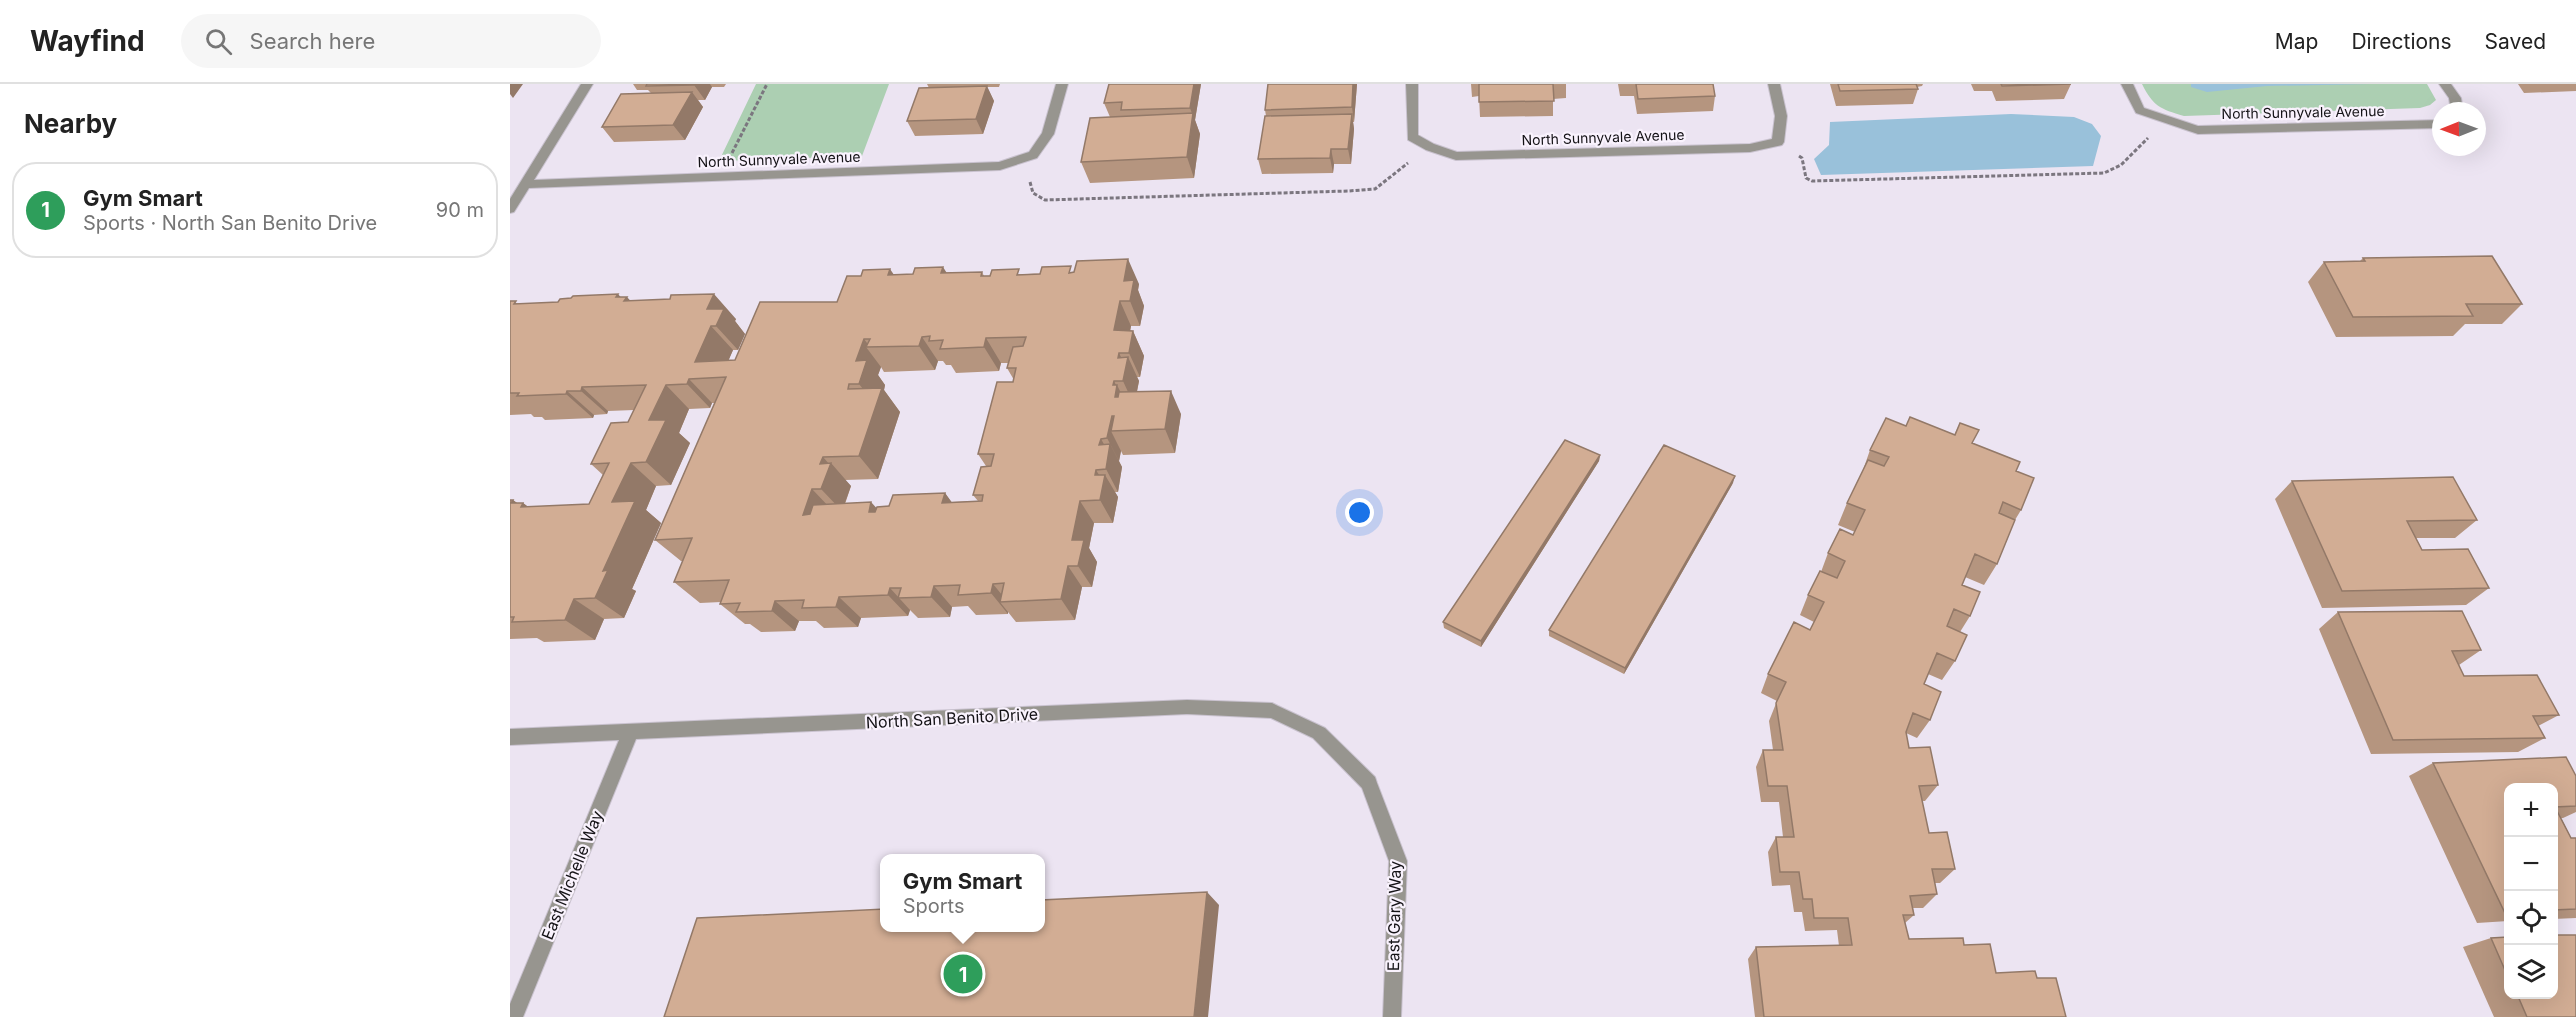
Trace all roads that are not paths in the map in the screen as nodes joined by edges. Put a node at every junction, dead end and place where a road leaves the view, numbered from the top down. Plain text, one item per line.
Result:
1 (587, 84) edge
2 (1062, 84) edge
3 (1412, 84) edge
4 (1774, 84) edge
5 (2127, 84) edge
6 (2445, 84) edge
7 (2456, 102) edge
8 (2432, 124) edge
9 (525, 184) junction
10 (510, 209) edge
11 (630, 733) junction
12 (510, 737) edge
13 (1369, 783) joint
14 (513, 1017) edge
15 (1392, 1017) edge

1 - 9 street
2 - 9 street, North Sunnyvale Avenue
3 - 4 street, North Sunnyvale Avenue
5 - 8 street, North Sunnyvale Avenue
6 - 7 street
9 - 10 street
11 - 12 street, North San Benito Drive
11 - 13 street, North San Benito Drive
11 - 14 street, East Michelle Way
13 - 15 street, East Gary Way

